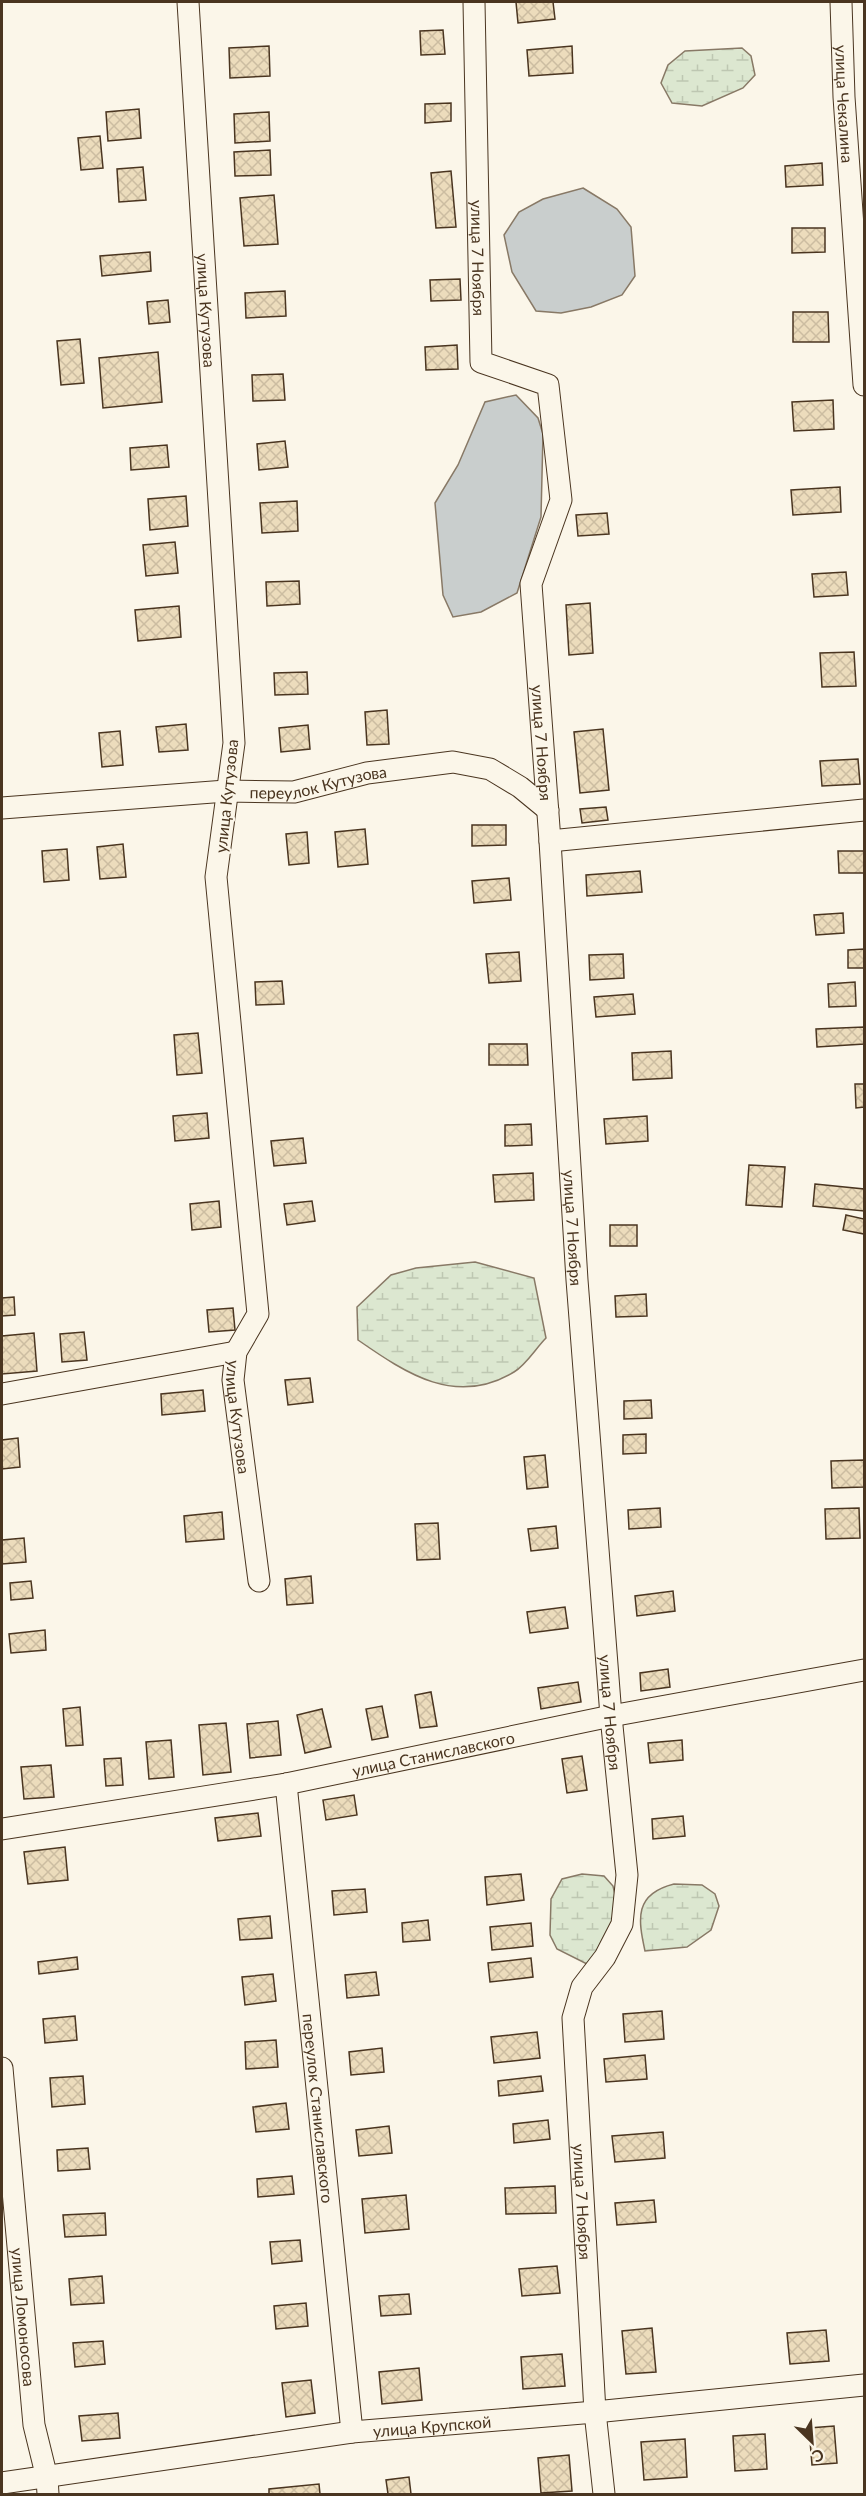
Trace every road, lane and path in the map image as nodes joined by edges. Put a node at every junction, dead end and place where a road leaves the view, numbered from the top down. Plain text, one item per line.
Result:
1 (188, 2) edge
2 (474, 2) edge
3 (841, 2) edge
4 (864, 385) edge
5 (226, 791) junction
6 (2, 808) edge
7 (548, 810) junction
8 (864, 810) edge
9 (550, 842) junction
10 (236, 1352) junction
11 (2, 1394) edge
12 (259, 1581) dead end
13 (864, 1670) edge
14 (610, 1716) junction
15 (286, 1784) junction
16 (2, 1829) edge
17 (2, 2068) edge
18 (864, 2385) edge
19 (595, 2412) junction
20 (352, 2432) junction
21 (2, 2483) edge
22 (48, 2486) edge
23 (604, 2494) edge

1 - 5 street, улица Кутузова
2 - 7 street, улица 7 Ноября
3 - 4 street, улица Чекалина
5 - 6 street, переулок Кутузова
5 - 7 street, переулок Кутузова
5 - 10 street, улица Кутузова
7 - 9 street, улица 7 Ноября
8 - 9 street
9 - 14 street, улица 7 Ноября
10 - 11 street
10 - 12 street, улица Кутузова
13 - 14 street, улица Станиславского
14 - 15 street, улица Станиславского
14 - 19 street, улица 7 Ноября
15 - 16 street, улица Станиславского
15 - 20 street, переулок Станиславского
17 - 22 street, улица Ломоносова
18 - 19 street, улица Крупской
19 - 20 street, улица Крупской
19 - 23 street, улица 7 Ноября
20 - 22 street, улица Крупской
21 - 22 street, улица Крупской

